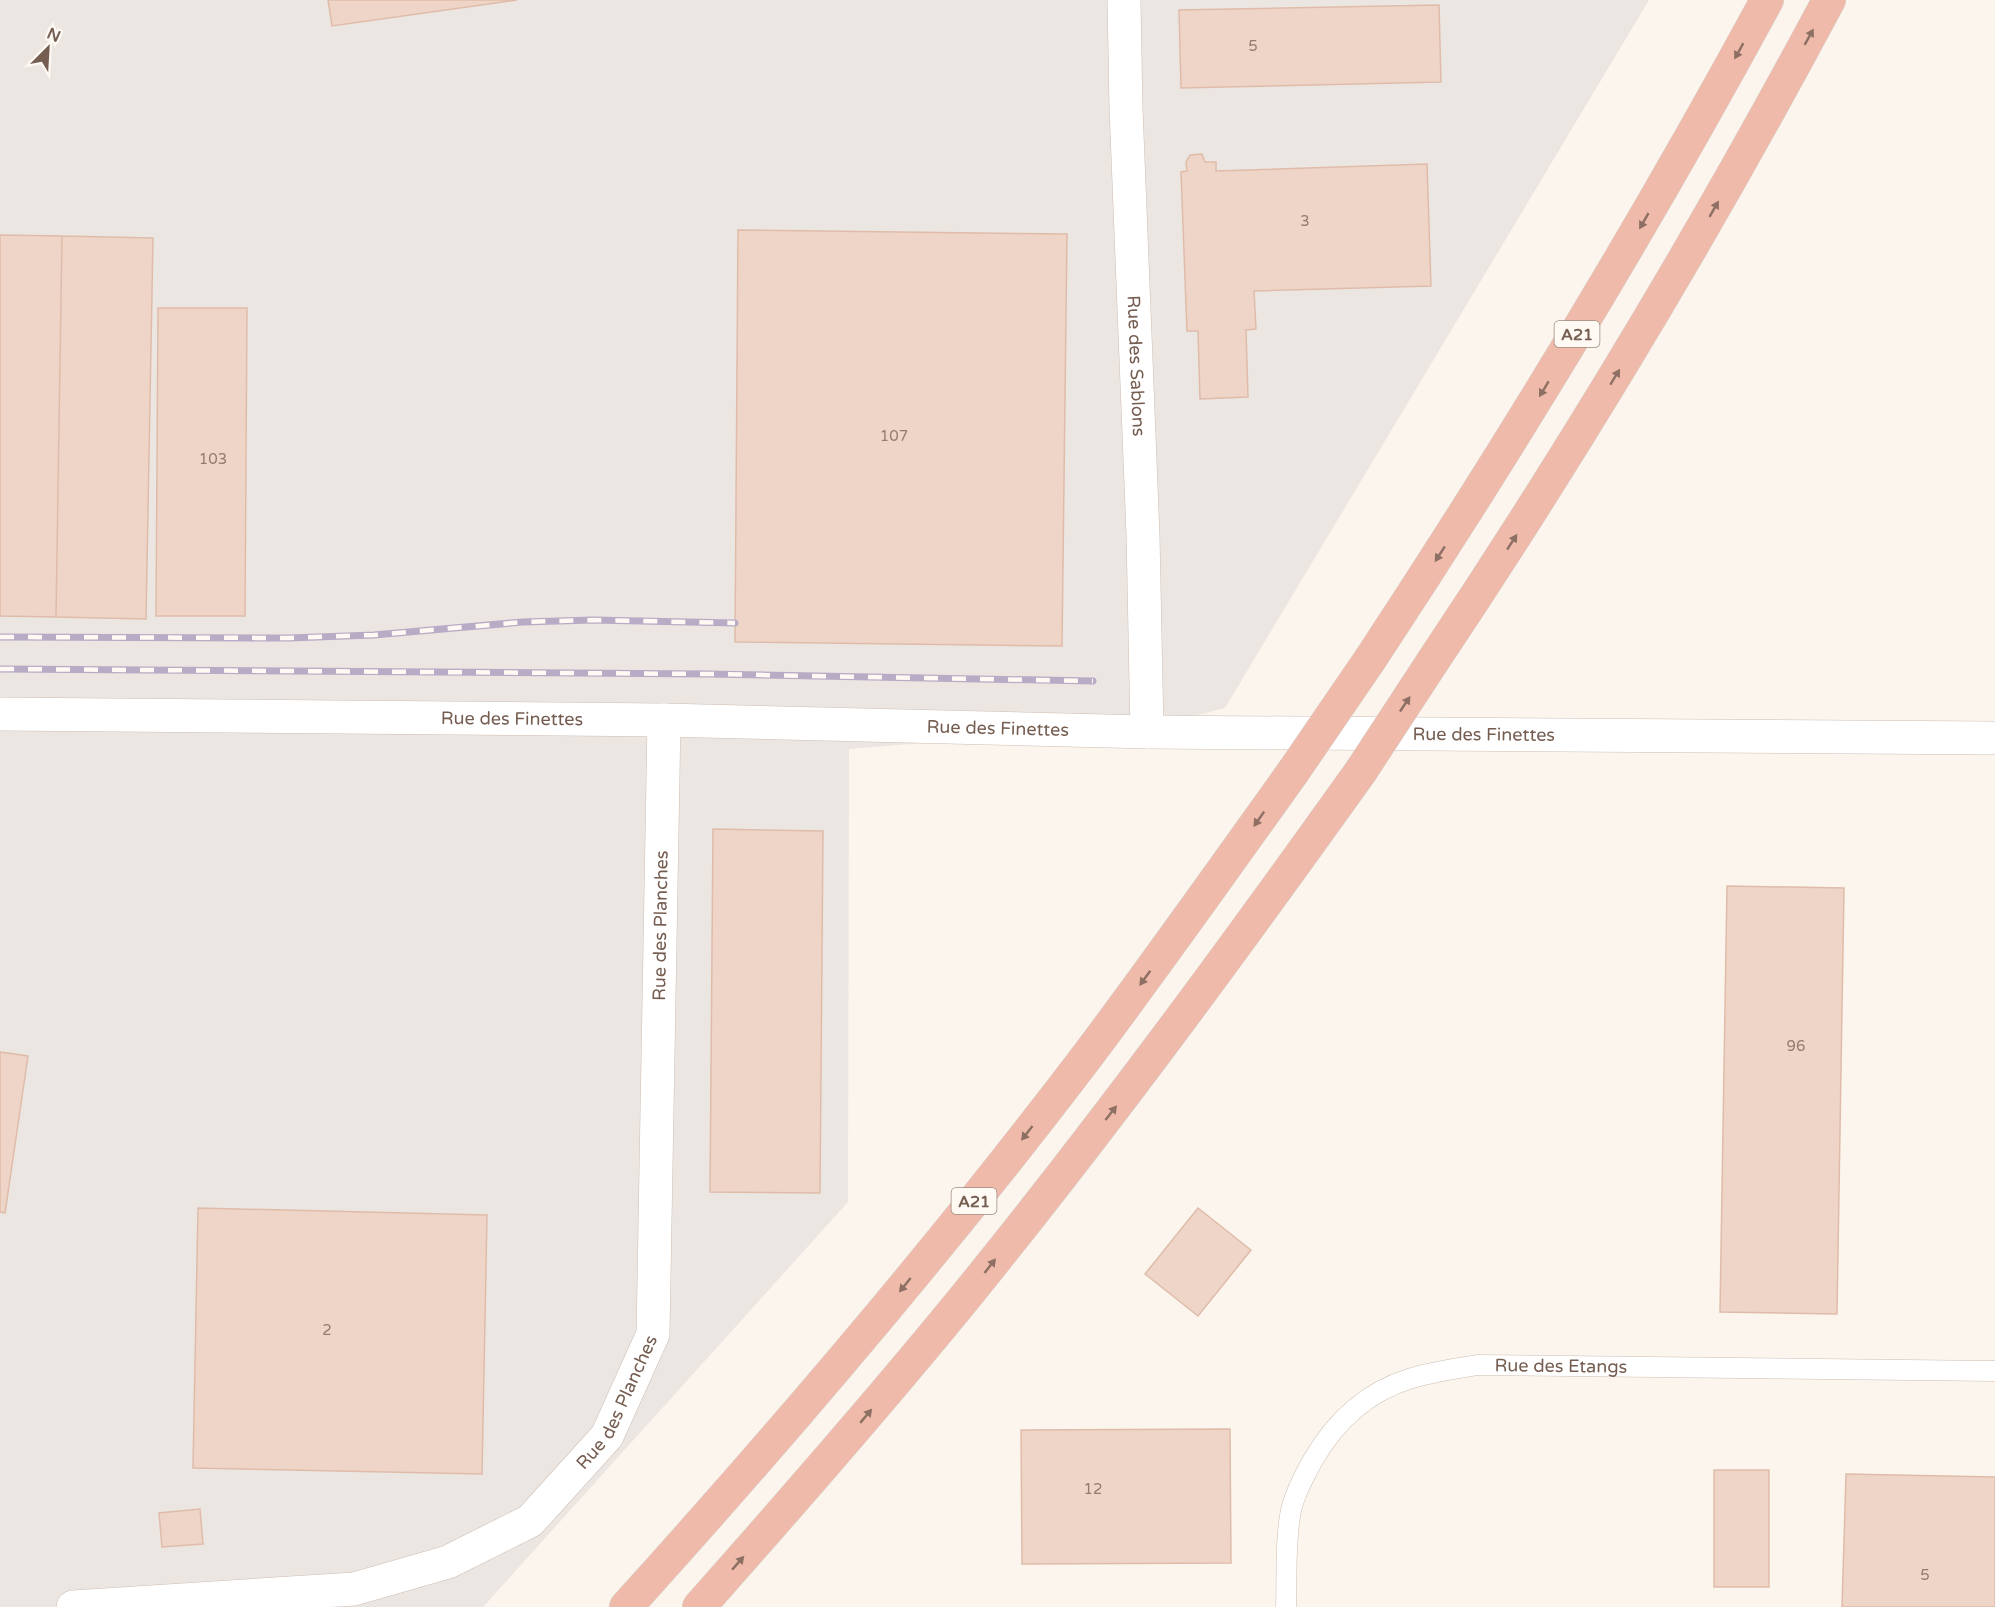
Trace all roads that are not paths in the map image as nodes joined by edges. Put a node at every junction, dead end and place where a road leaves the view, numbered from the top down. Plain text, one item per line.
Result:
1 (1124, 0) edge
2 (1767, 0) edge
3 (1829, 0) edge
4 (0, 714) edge
5 (664, 720) junction
6 (1147, 732) junction
7 (1995, 738) edge
8 (1995, 1371) edge
9 (73, 1607) edge
10 (626, 1607) edge
11 (699, 1607) edge
12 (1286, 1607) edge

1 - 6 street, Rue des Sablons
2 -> 10 highway, A21, bridge
11 -> 3 highway, bridge
4 - 5 street, Rue des Finettes
5 - 6 street, Rue des Finettes
5 - 9 street, Rue des Planches
6 - 7 street, Rue des Finettes
8 - 12 lane, Rue des Etangs

